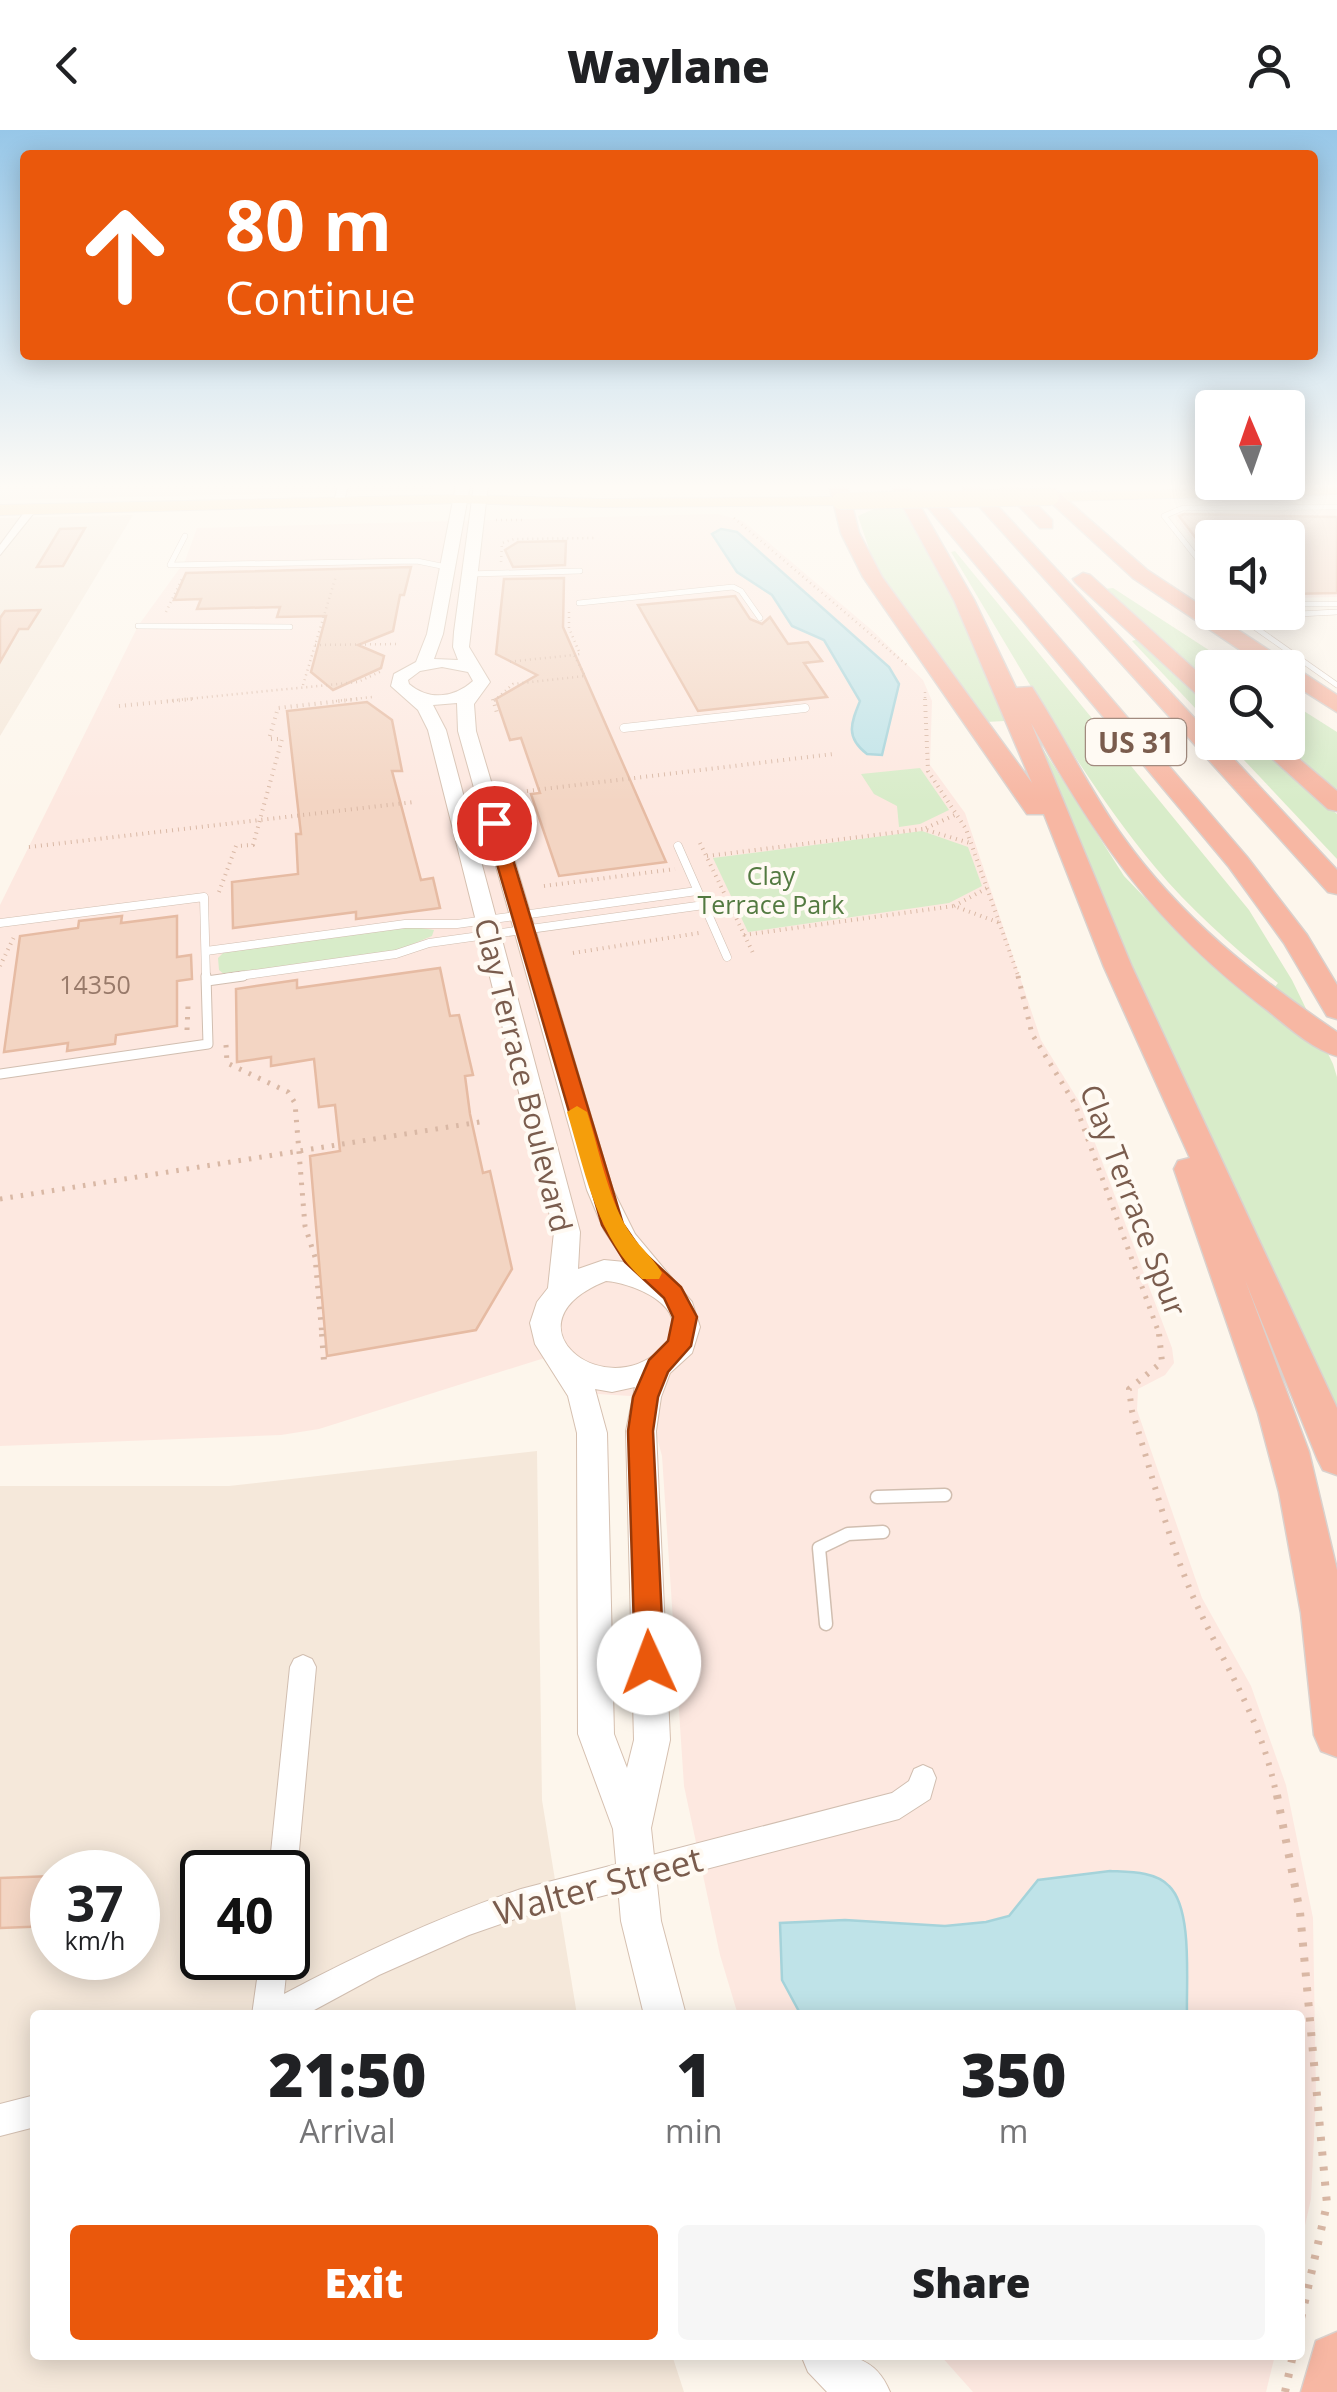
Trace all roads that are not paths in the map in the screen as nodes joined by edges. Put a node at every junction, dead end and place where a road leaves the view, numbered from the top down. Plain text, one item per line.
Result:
1 (442, 591) edge
2 (456, 591) edge
3 (466, 591) edge
4 (699, 591) edge
5 (739, 591) edge
6 (882, 591) edge
7 (962, 591) edge
8 (1008, 591) edge
9 (1065, 591) edge
10 (1095, 591) edge
11 (1130, 591) edge
12 (1165, 591) edge
13 (964, 594) junction
14 (578, 603) dead end
15 (1305, 604) edge
16 (1337, 604) edge
17 (1157, 610) dead end
18 (1337, 612) edge
19 (1305, 614) edge
20 (464, 615) junction
21 (760, 618) dead end
22 (138, 626) dead end
23 (290, 627) dead end
24 (1259, 630) edge
25 (1202, 640) dead end
26 (1217, 650) edge
27 (1254, 650) edge
28 (423, 665) junction
29 (469, 666) junction
30 (1195, 681) edge
31 (1305, 684) edge
32 (1337, 686) edge
33 (474, 691) junction
34 (412, 696) junction
35 (1305, 705) edge
36 (1337, 705) edge
37 (805, 708) dead end
38 (1337, 726) edge
39 (624, 728) dead end
40 (1286, 760) edge
41 (1337, 804) edge
42 (678, 846) dead end
43 (1337, 886) edge
44 (697, 891) junction
45 (704, 906) junction
46 (1093, 910) junction
47 (0, 923) edge
48 (522, 923) junction
49 (488, 928) junction
50 (206, 952) junction
51 (728, 957) dead end
52 (207, 981) junction
53 (1337, 1010) edge
54 (1337, 1046) edge
55 (1163, 1071) junction
56 (0, 1074) edge
57 (663, 1284) junction
58 (562, 1288) junction
59 (562, 1363) junction
60 (658, 1367) junction
61 (1337, 1458) edge
62 (945, 1495) dead end
63 (877, 1497) dead end
64 (883, 1532) dead end
65 (826, 1624) dead end
66 (303, 1667) dead end
67 (1337, 1735) edge
68 (923, 1778) dead end
69 (632, 1829) junction
70 (285, 1850) edge
71 (635, 1874) junction
72 (271, 1980) edge
73 (268, 2010) edge
74 (285, 2010) edge
75 (664, 2010) edge
76 (30, 2112) edge
77 (0, 2120) edge
78 (1337, 2362) edge
79 (1332, 2392) edge

1 - 28 street
2 - 20 street
3 - 20 street
4 - 14 lane
5 - 21 lane
6 - 46 highway
7 - 13 highway
8 - 53 highway, US 31
9 - 43 highway, US 31
10 - 30 highway
11 - 17 highway
12 - 27 highway
13 - 46 highway
13 - 54 highway
15 - 16 lane
18 - 19 lane
20 - 29 street
22 - 23 lane
24 - 32 lane
25 - 26 highway
28 - 29 street
28 - 34 street
29 - 33 street, Clay Terrace Boulevard
31 - 36 highway
33 - 34 street
33 - 48 street, Clay Terrace Boulevard
34 - 49 street, Clay Terrace Boulevard
35 - 38 highway
37 - 39 lane
40 - 41 highway
42 - 44 lane
44 - 45 lane
44 - 48 lane
45 - 48 lane
45 - 51 lane
46 - 55 highway
47 - 50 lane
48 - 49 lane
48 - 49 lane
48 - 57 street, Clay Terrace Boulevard
49 - 50 lane
49 - 52 lane
49 - 58 street, Clay Terrace Boulevard
50 - 52 lane
52 - 56 lane
55 - 61 highway
55 - 67 highway
57 - 58 street
57 - 60 street
58 - 59 street
59 - 60 street
59 - 69 street
60 - 69 street
62 - 63 lane
64 - 65 lane
66 - 70 street
68 - 71 street, Walter Street
69 - 71 street
71 - 74 street, Walter Street
71 - 75 street
72 - 73 street
76 - 77 street
78 - 79 highway

